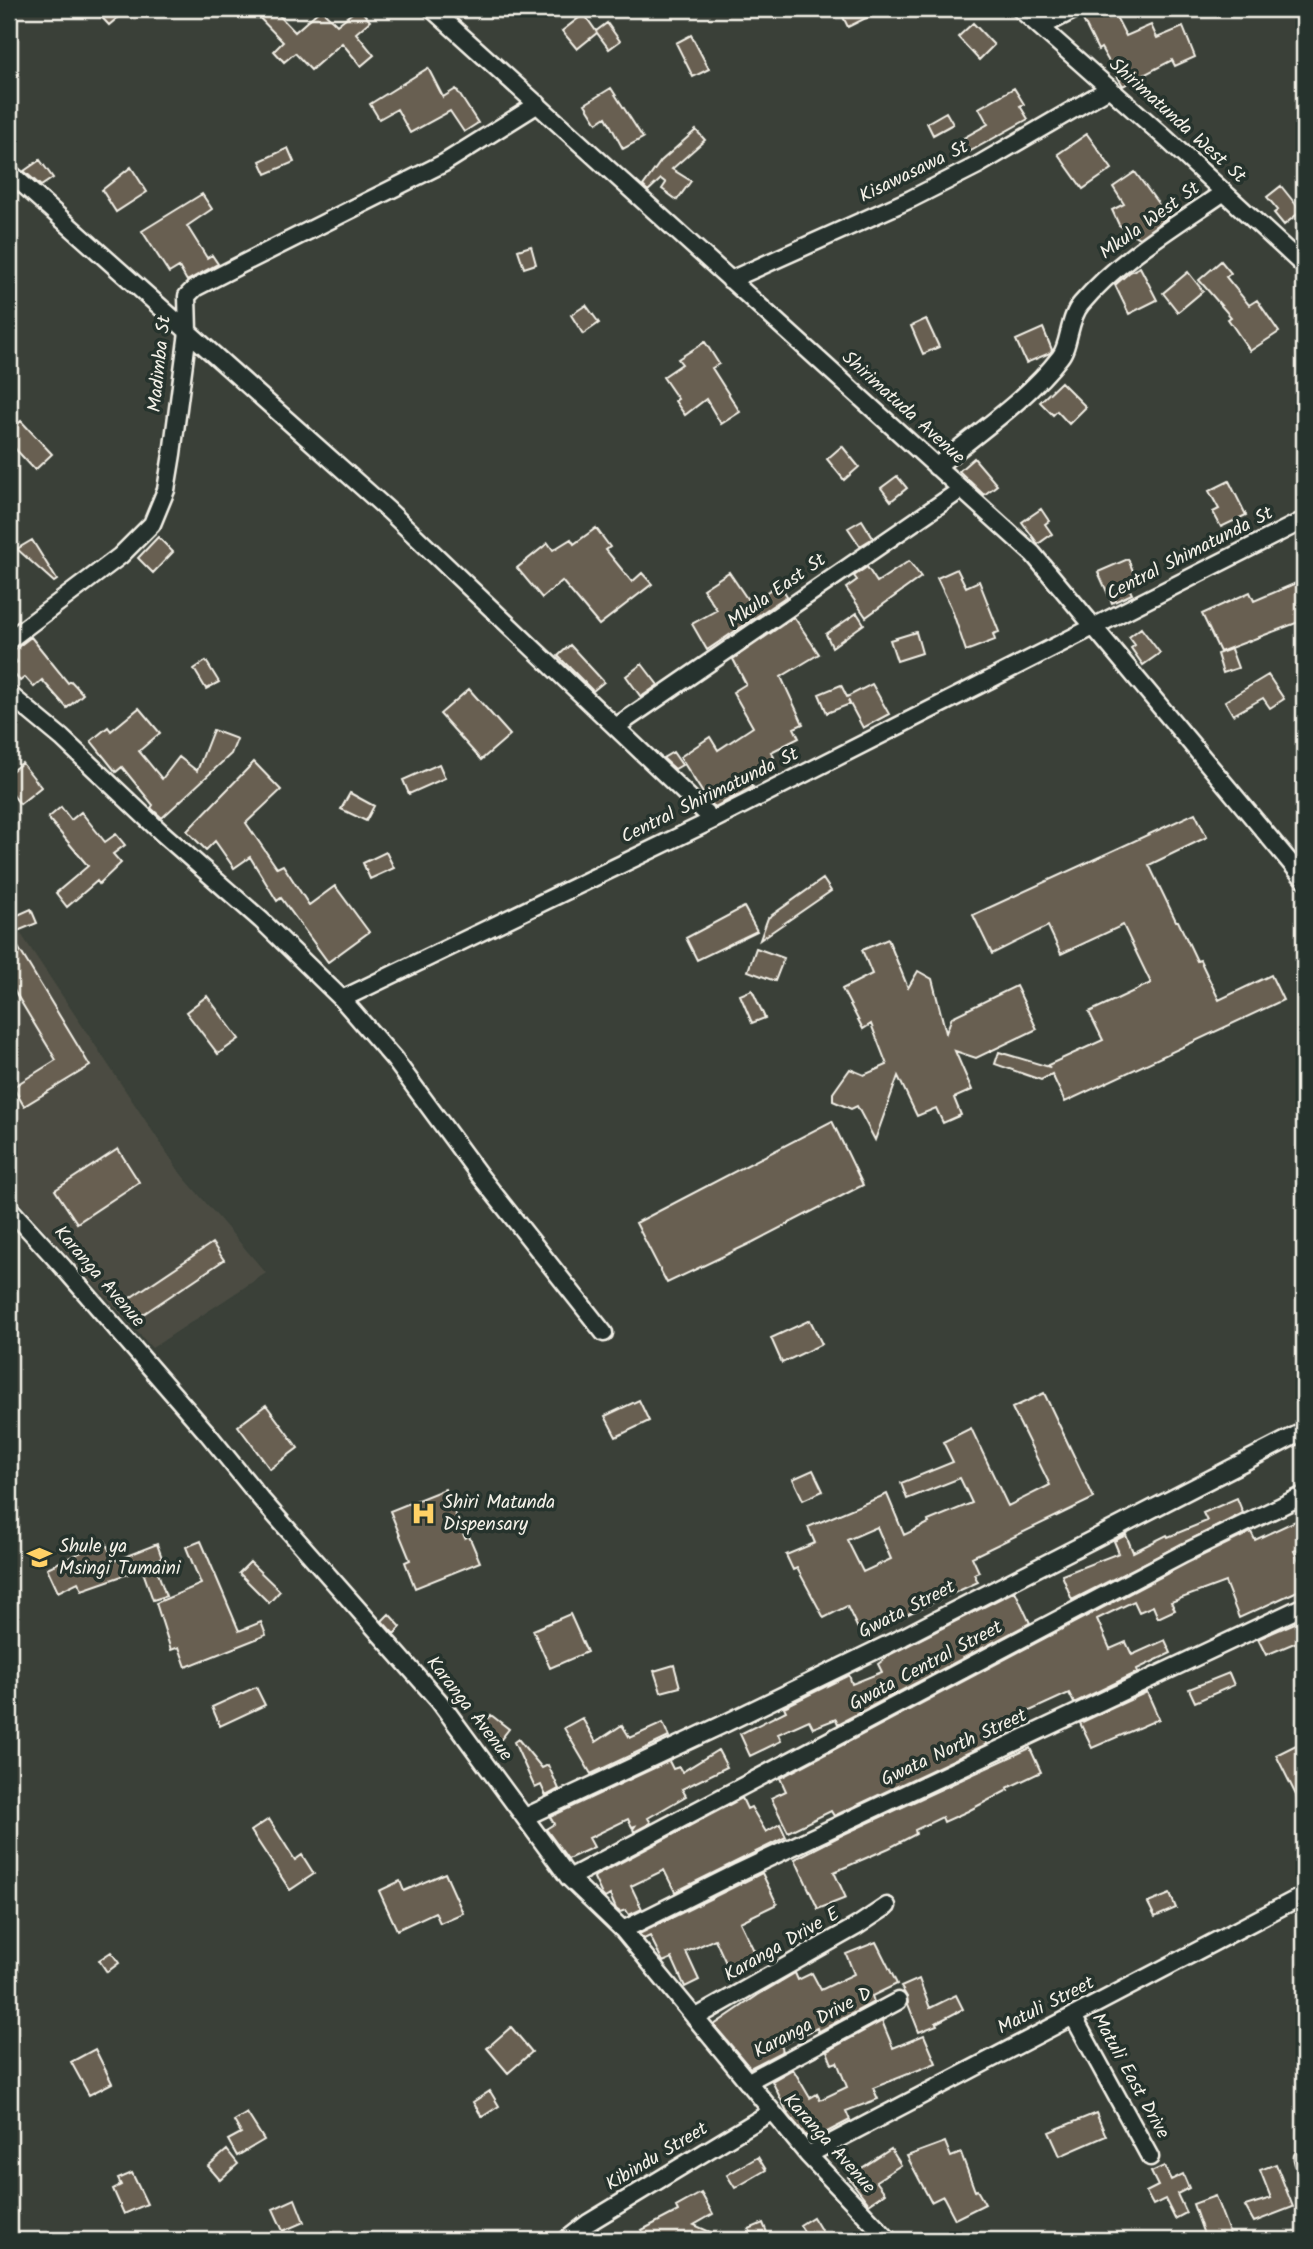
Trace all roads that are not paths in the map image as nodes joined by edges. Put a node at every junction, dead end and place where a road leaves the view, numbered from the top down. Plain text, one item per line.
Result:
1 (432, 9) edge
2 (1020, 9) edge
3 (1076, 9) edge
4 (1041, 27) junction
5 (1110, 88) junction
6 (538, 104) junction
7 (9, 172) edge
8 (1224, 192) junction
9 (1304, 266) edge
10 (730, 280) junction
11 (188, 332) junction
12 (936, 467) junction
13 (962, 489) junction
14 (1304, 520) edge
15 (1094, 626) junction
16 (9, 640) edge
17 (9, 694) edge
18 (617, 726) junction
19 (713, 820) junction
20 (1304, 879) edge
21 (342, 999) junction
22 (9, 1208) edge
23 (604, 1333) dead end
24 (1304, 1431) edge
25 (1304, 1495) edge
26 (1304, 1606) edge
27 (525, 1816) junction
28 (569, 1878) junction
29 (1304, 1895) edge
30 (887, 1906) dead end
31 (623, 1930) junction
32 (898, 2001) dead end
33 (1073, 2016) junction
34 (695, 2018) junction
35 (747, 2082) junction
36 (771, 2112) junction
37 (808, 2155) junction
38 (1150, 2157) dead end
39 (566, 2240) edge
40 (890, 2240) edge

1 - 6 street, Shirimatuda Avenue
2 - 4 street, Shirimatunda West St
3 - 4 street
4 - 5 street, Shirimatunda West St
5 - 8 street, Shirimatunda West St
5 - 10 street, Kisawasawa St
6 - 10 street, Shirimatuda Avenue
6 - 11 street, Madimba St
7 - 11 street
8 - 9 street, Shirimatunda West St
8 - 12 street, Mkula West St
10 - 12 street, Shirimatuda Avenue
11 - 16 street, Madimba St
11 - 18 street
12 - 13 street, Shirimatuda Avenue
13 - 15 street, Shirimatuda Avenue
13 - 18 street, Mkula East St
14 - 15 street, Central Shimatunda St
15 - 19 street, Central Shirimatunda St
15 - 20 street, Shirimatuda Avenue
17 - 21 street
18 - 19 street
19 - 21 street, Central Shirimatunda St
21 - 23 street
22 - 27 street, Karanga Avenue
24 - 27 street, Gwata Street
25 - 28 street, Gwata Central Street
26 - 31 street, Gwata North Street
27 - 28 street, Karanga Avenue
28 - 31 street, Karanga Avenue
29 - 33 street, Matuli Street
30 - 34 street, Karanga Drive E
31 - 34 street, Karanga Avenue
32 - 35 street, Karanga Drive D
33 - 37 street, Matuli Street
33 - 38 street, Matuli East Drive
34 - 35 street, Karanga Avenue
35 - 36 street, Karanga Avenue
36 - 37 street, Karanga Avenue
36 - 39 street, Kibindu Street
37 - 40 street, Karanga Avenue

